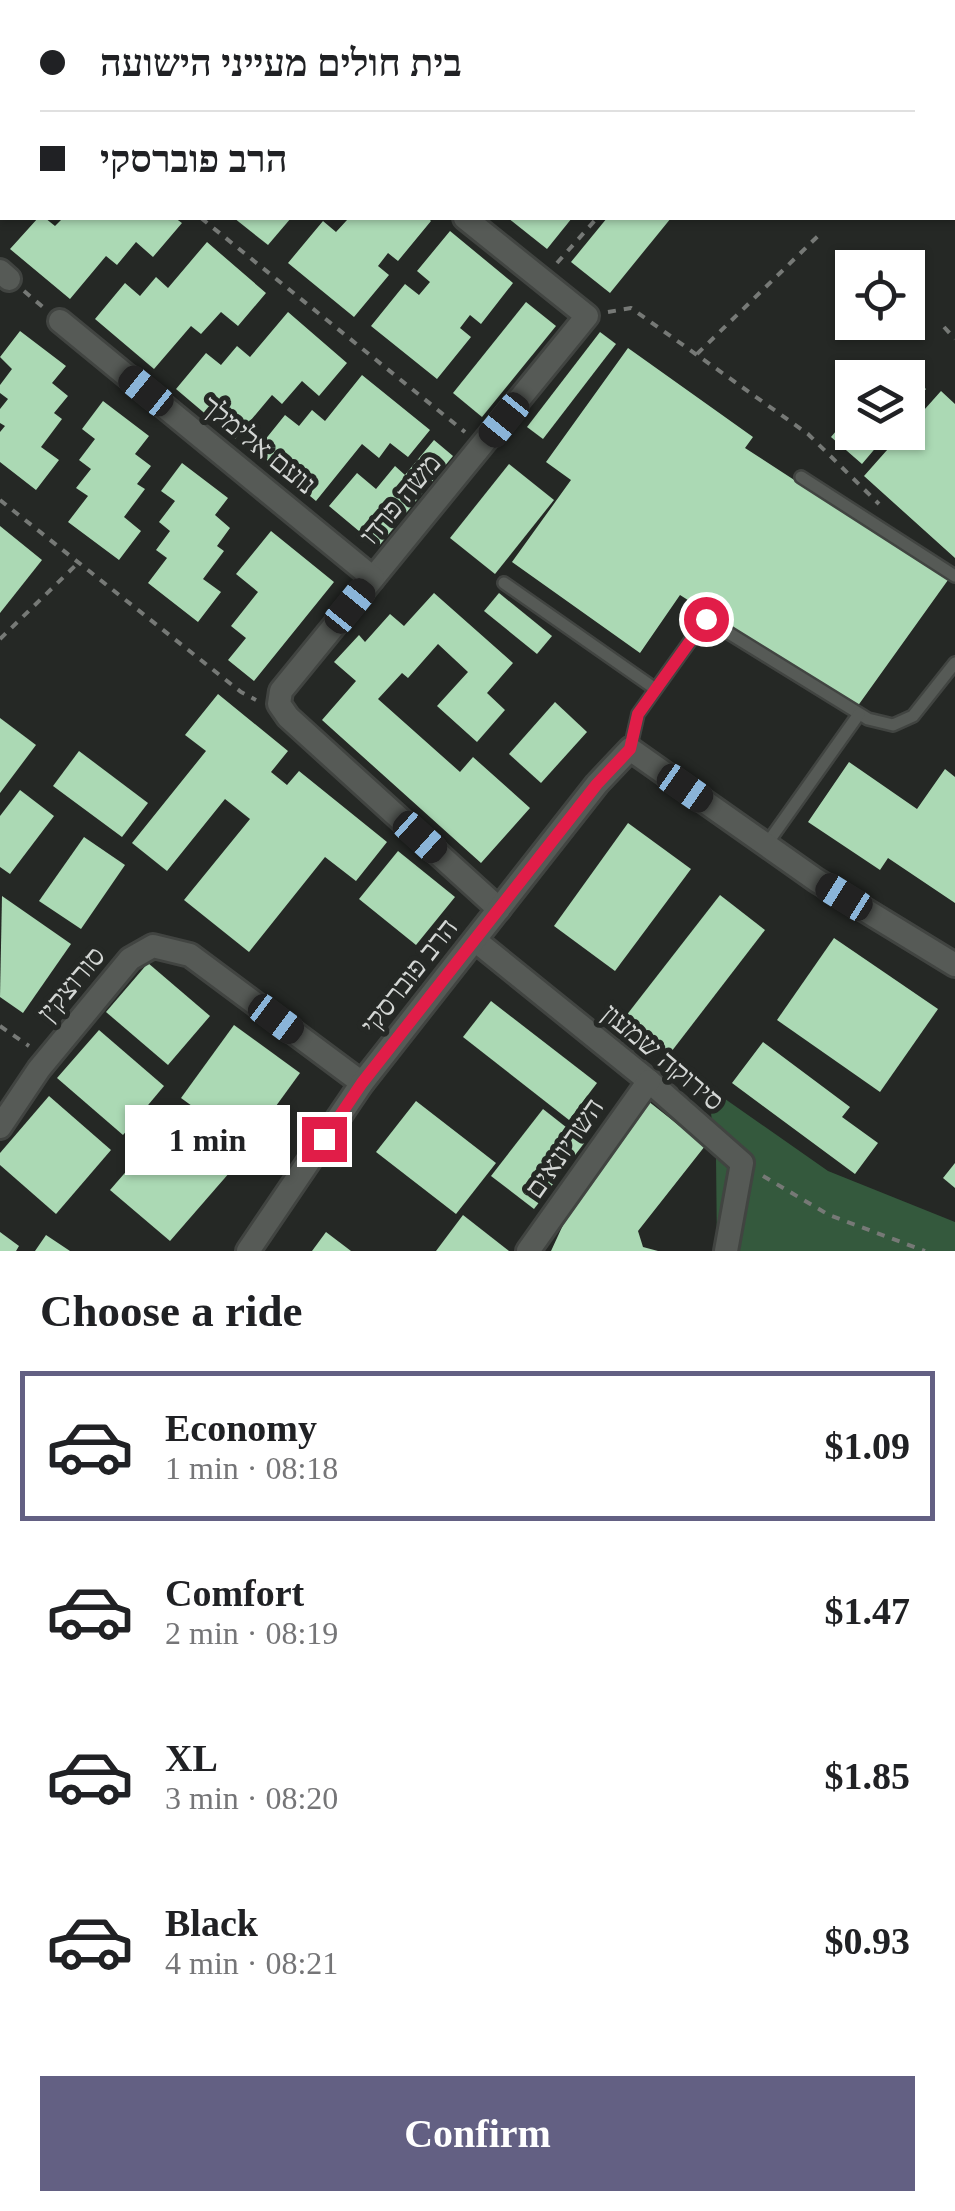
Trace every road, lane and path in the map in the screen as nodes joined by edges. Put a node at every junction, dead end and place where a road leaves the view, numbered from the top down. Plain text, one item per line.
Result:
1 (203, 220) edge
2 (468, 220) edge
3 (595, 220) edge
4 (819, 235) dead end
5 (5, 275) edge
6 (542, 280) junction
7 (587, 316) junction
8 (60, 321) joint
9 (944, 326) dead end
10 (955, 338) edge
11 (696, 355) junction
12 (483, 446) junction
13 (800, 477) dead end
14 (0, 500) edge
15 (890, 532) junction
16 (78, 563) junction
17 (955, 576) edge
18 (373, 578) junction
19 (504, 582) dead end
20 (0, 639) edge
21 (955, 663) edge
22 (654, 688) junction
23 (859, 714) junction
24 (288, 717) junction
25 (630, 749) junction
26 (766, 845) junction
27 (499, 909) junction
28 (476, 941) junction
29 (955, 966) edge
30 (0, 1026) edge
31 (47, 1059) junction
32 (648, 1080) junction
33 (362, 1083) junction
34 (0, 1127) edge
35 (742, 1164) junction
36 (248, 1251) edge
37 (528, 1251) edge
38 (726, 1251) edge
39 (925, 1251) edge

1 - 12 path
2 - 6 street
3 - 6 path
4 - 11 path
5 - 8 path
6 - 7 street
7 - 11 path
7 - 12 street, משה פרדו
8 - 18 street, נועם אלימלך
9 - 10 path
11 - 15 path
12 - 18 street, משה פרדו
13 - 15 lane
14 - 16 path
15 - 17 lane
16 - 20 path
16 - 24 path
18 - 24 street, משה פרדו
19 - 22 lane
21 - 23 lane
22 - 23 lane
22 - 25 lane
23 - 26 lane
24 - 27 street
25 - 26 street
25 - 27 street, הרב פוברסקי
26 - 29 street
27 - 28 street, הרב פוברסקי
28 - 32 street, סירוקה שמעון
28 - 33 street, הרב פוברסקי
30 - 31 path
31 - 33 street, סורוצקין
31 - 34 street, סורוצקין
32 - 35 street, סירוקה שמעון
32 - 37 street, השריונאים
33 - 36 street, הרב פוברסקי
35 - 38 street
35 - 39 path

